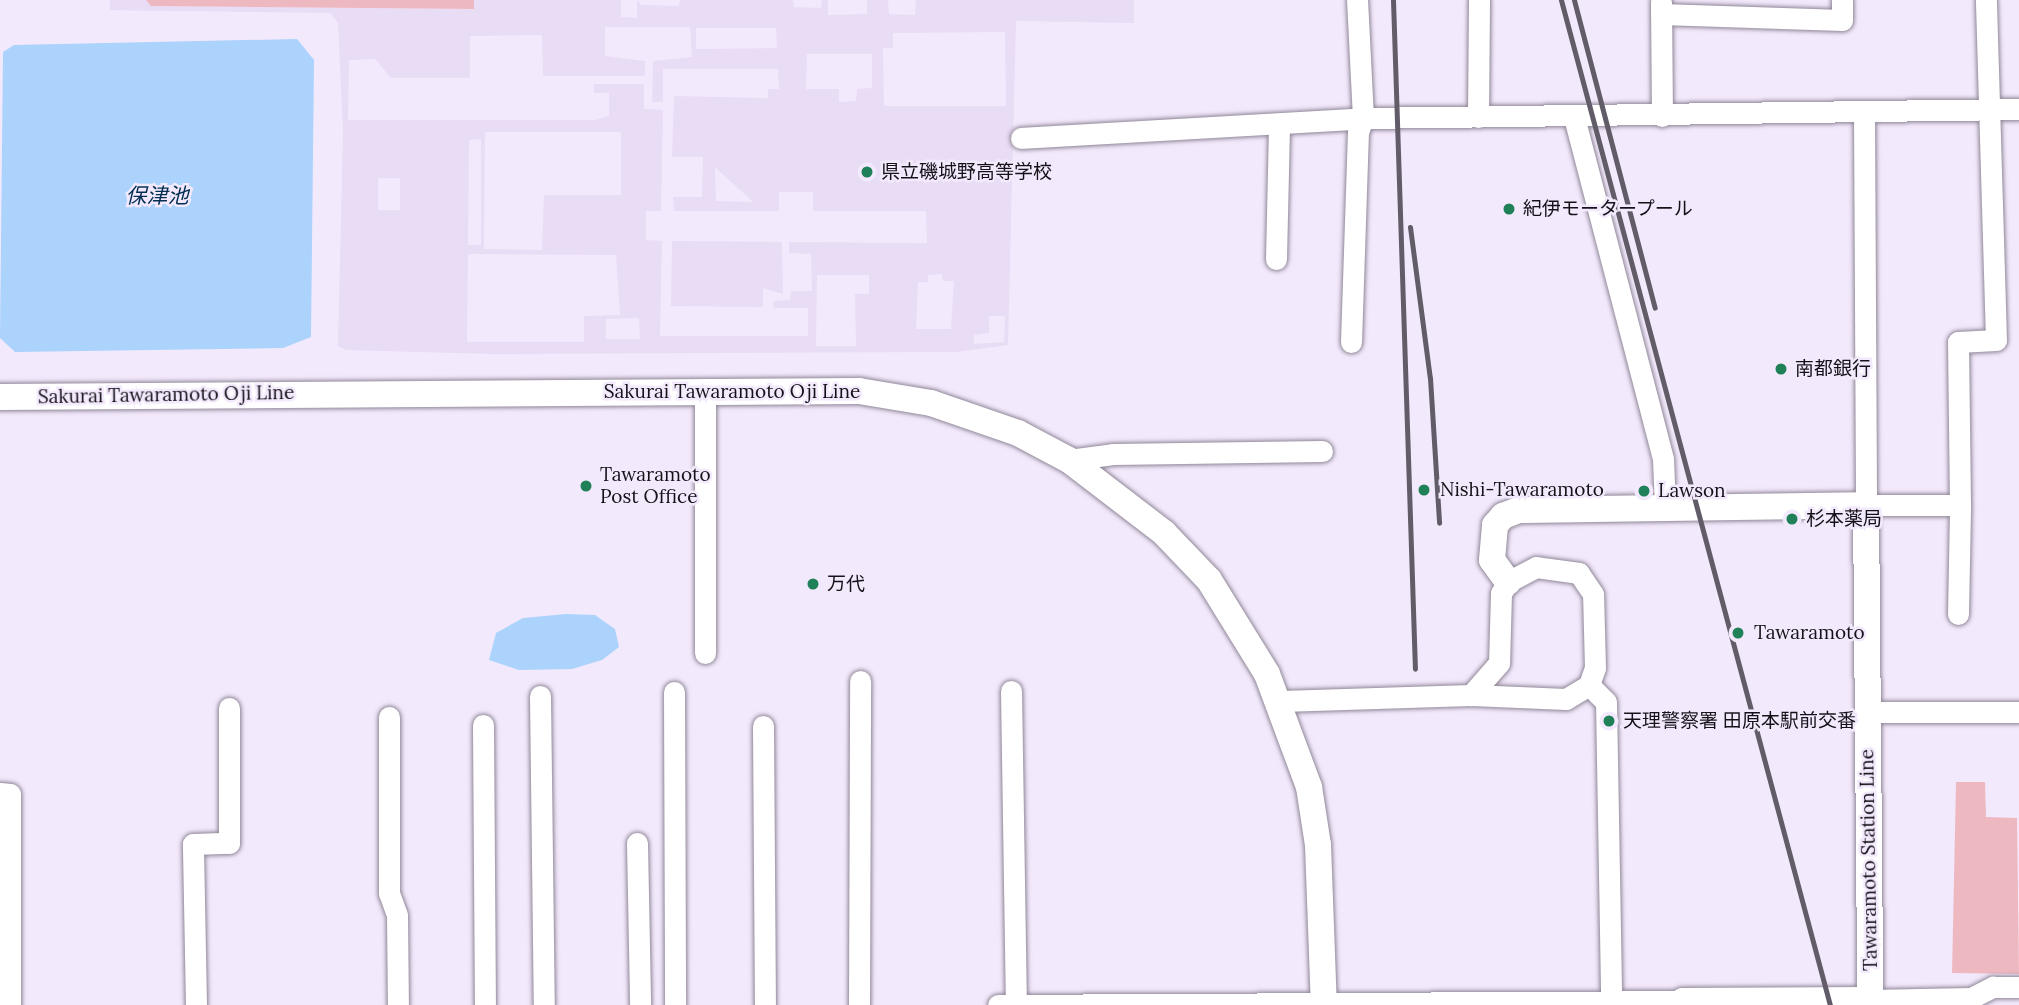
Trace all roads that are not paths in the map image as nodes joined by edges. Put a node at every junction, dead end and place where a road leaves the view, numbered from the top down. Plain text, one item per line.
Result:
1 (1357, 0) edge
2 (1479, 0) edge
3 (1842, 0) edge
4 (1986, 0) edge
5 (1661, 7) edge
6 (1988, 109) junction
7 (2019, 109) edge
8 (1864, 113) junction
9 (1662, 116) junction
10 (1478, 117) junction
11 (1574, 117) junction
12 (1363, 118) junction
13 (1279, 126) junction
14 (1021, 138) dead end
15 (1276, 260) dead end
16 (1351, 342) dead end
17 (705, 389) junction
18 (0, 397) edge
19 (1322, 451) dead end
20 (1069, 460) junction
21 (1866, 505) junction
22 (1960, 505) junction
23 (1665, 507) junction
24 (1508, 582) junction
25 (1958, 614) dead end
26 (705, 653) dead end
27 (860, 681) dead end
28 (1589, 685) junction
29 (1011, 691) dead end
30 (674, 692) dead end
31 (1471, 695) junction
32 (540, 696) dead end
33 (1281, 701) junction
34 (229, 708) dead end
35 (1867, 712) junction
36 (2019, 712) edge
37 (389, 717) dead end
38 (483, 725) dead end
39 (763, 726) dead end
40 (0, 793) edge
41 (637, 843) dead end
42 (2019, 988) edge
43 (1882, 1001) edge
44 (1611, 1002) junction
45 (1324, 1003) edge
46 (1683, 1003) edge
47 (1007, 1004) edge
48 (10, 1005) edge
49 (195, 1005) edge
50 (398, 1005) edge
51 (485, 1005) edge
52 (544, 1005) edge
53 (640, 1005) edge
54 (675, 1005) edge
55 (765, 1005) edge
56 (859, 1005) edge
57 (1426, 1005) edge

1 - 12 street
2 - 10 street
3 - 5 street
4 - 6 street
5 - 9 street
6 - 7 street
6 - 8 street
6 - 22 street
8 - 9 street
8 - 21 street
9 - 11 street
10 - 11 street
10 - 12 street
11 - 23 street
12 - 13 street
12 - 16 street
13 - 14 street
13 - 15 street
17 - 18 main road, Sakurai Tawaramoto Oji Line
17 - 20 main road, Sakurai Tawaramoto Oji Line
17 - 26 street
19 - 20 street
20 - 33 main road, Sakurai Tawaramoto Oji Line
21 - 22 street
21 - 23 main road
21 - 35 main road, Tawaramoto Station Line
22 - 25 street
23 - 24 main road
24 - 28 street
24 - 31 street
27 - 56 street
28 - 31 street
28 - 44 street
29 - 47 street
30 - 54 street
31 - 33 street
32 - 52 street
33 - 45 main road, Sakurai Tawaramoto Oji Line
34 - 49 street
35 - 36 street
35 - 43 main road, Tawaramoto Station Line
37 - 50 street
38 - 51 street
39 - 55 street
40 - 48 street
41 - 53 street
42 - 43 street
43 - 46 main road
44 - 46 street
44 - 57 street
45 - 47 street
45 - 57 street

